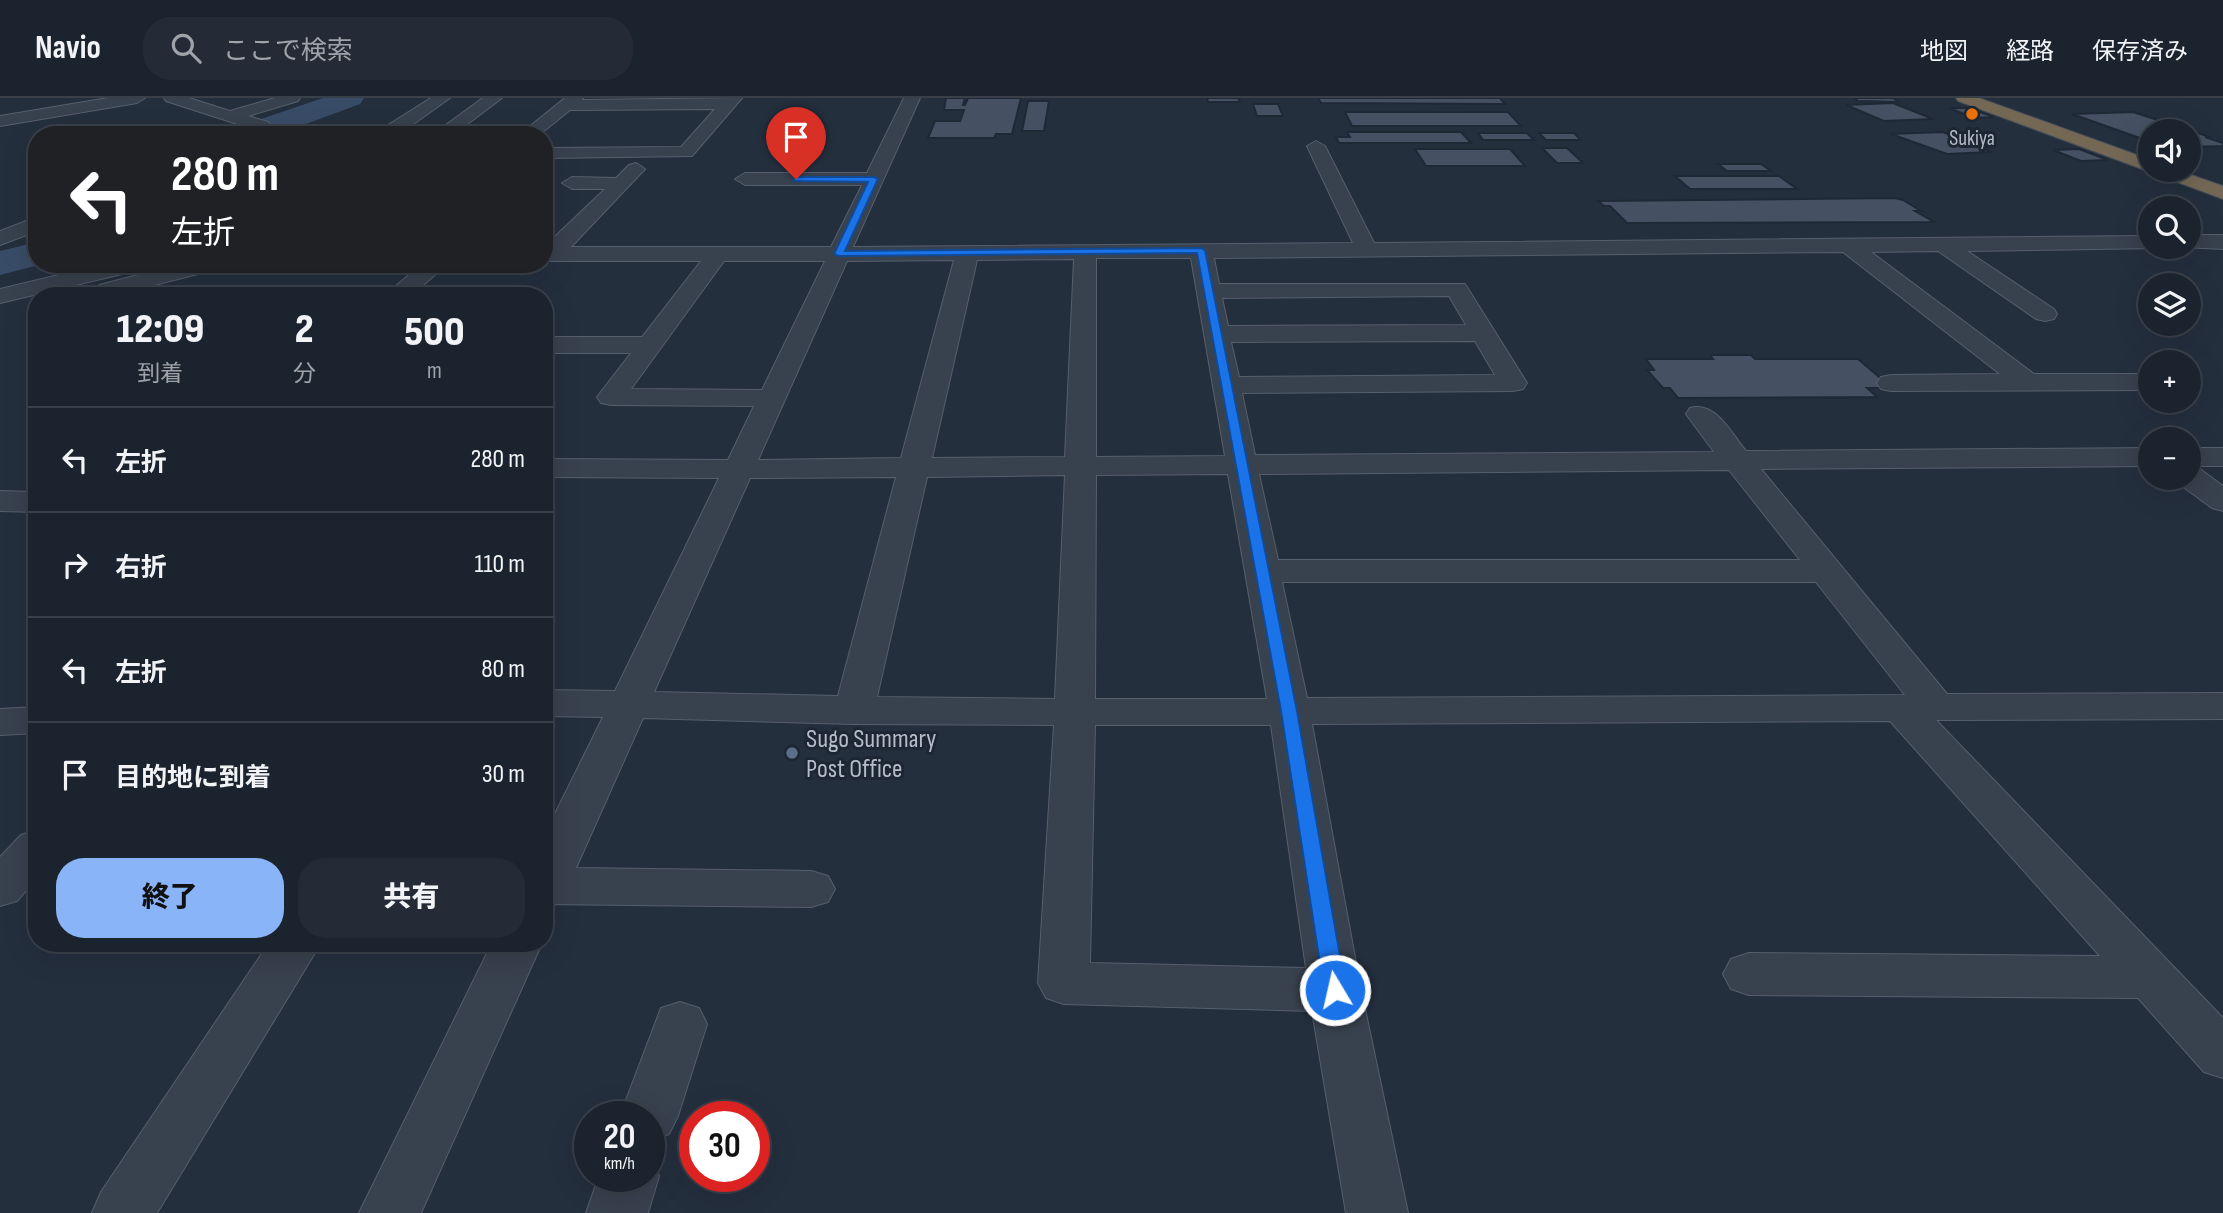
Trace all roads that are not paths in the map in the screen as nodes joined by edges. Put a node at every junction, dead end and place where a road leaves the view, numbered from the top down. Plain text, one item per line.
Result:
1 (136, 98) edge
2 (172, 98) edge
3 (292, 98) edge
4 (442, 98) edge
5 (494, 98) edge
6 (912, 98) edge
7 (1964, 98) edge
8 (1995, 98) edge
9 (571, 101) edge
10 (652, 101) edge
11 (732, 101) edge
12 (230, 116) junction
13 (631, 120) dead end
14 (0, 121) edge
15 (254, 126) edge
16 (396, 126) edge
17 (454, 126) edge
18 (539, 126) edge
19 (614, 136) dead end
20 (1316, 146) dead end
21 (2138, 148) edge
22 (597, 152) junction
23 (553, 153) edge
24 (2138, 161) edge
25 (2201, 171) edge
26 (744, 179) dead end
27 (874, 179) junction
28 (2223, 179) edge
29 (2193, 182) edge
30 (572, 183) dead end
31 (2223, 193) edge
32 (0, 217) edge
33 (28, 220) edge
34 (28, 225) edge
35 (0, 239) edge
36 (2201, 242) edge
37 (2223, 242) edge
38 (2138, 243) edge
39 (1945, 246) junction
40 (1850, 247) junction
41 (553, 249) edge
42 (1201, 250) junction
43 (1367, 250) junction
44 (1086, 251) junction
45 (967, 253) junction
46 (553, 254) edge
47 (718, 254) junction
48 (839, 254) junction
49 (97, 273) edge
50 (174, 273) edge
51 (425, 273) edge
52 (38, 287) edge
53 (120, 287) edge
54 (407, 287) edge
55 (28, 289) edge
56 (1209, 291) junction
57 (0, 296) edge
58 (28, 310) edge
59 (2045, 314) dead end
60 (0, 317) edge
61 (1483, 333) junction
62 (1217, 334) junction
63 (553, 345) edge
64 (650, 345) junction
65 (2027, 382) junction
66 (2138, 382) edge
67 (1891, 383) dead end
68 (1228, 385) junction
69 (773, 398) junction
70 (1700, 414) dead end
71 (2138, 457) edge
72 (2201, 457) edge
73 (2223, 457) edge
74 (1736, 461) junction
75 (1081, 465) junction
76 (1243, 465) junction
77 (914, 467) junction
78 (553, 468) edge
79 (738, 469) junction
80 (2201, 485) edge
81 (28, 490) edge
82 (2223, 501) edge
83 (15, 502) edge
84 (1263, 571) junction
85 (1825, 571) junction
86 (628, 702) junction
87 (553, 703) edge
88 (1917, 706) junction
89 (2223, 706) edge
90 (854, 711) junction
91 (1289, 711) junction
92 (1075, 712) junction
93 (28, 720) edge
94 (0, 722) edge
95 (28, 857) edge
96 (553, 866) edge
97 (553, 886) edge
98 (0, 888) edge
99 (811, 889) dead end
100 (290, 952) edge
101 (513, 952) edge
102 (1749, 974) dead end
103 (2150, 977) junction
104 (1335, 990) junction
105 (680, 1024) dead end
106 (2223, 1055) edge
107 (654, 1101) edge
108 (624, 1192) edge
109 (123, 1213) edge
110 (390, 1213) edge
111 (617, 1213) edge
112 (1377, 1213) edge

1 - 14 street
2 - 12 street
3 - 12 street
4 - 16 street
5 - 17 street
6 - 27 street
7 - 24 highway
8 - 21 highway
9 - 10 street
9 - 18 street
10 - 11 street
10 - 13 street
11 - 22 street
12 - 15 street
19 - 22 street
20 - 43 street
22 - 23 street
25 - 28 highway
26 - 27 street
27 - 48 street
29 - 31 highway
30 - 41 street
32 - 33 street
34 - 35 street
36 - 37 street
38 - 39 street
39 - 40 street
39 - 59 street
40 - 43 street
40 - 65 street
42 - 43 street
42 - 44 street
42 - 56 street
44 - 45 street
44 - 75 street
45 - 48 street
45 - 77 street
46 - 47 street
47 - 48 street
47 - 64 street
48 - 69 street
49 - 52 street
50 - 53 street
51 - 54 street
55 - 57 street
56 - 61 street
56 - 62 street
58 - 60 street
61 - 62 street
61 - 68 street
62 - 68 street
63 - 64 street
64 - 69 street
65 - 66 street
65 - 67 street
68 - 76 street
69 - 79 street
70 - 74 street
71 - 74 street
72 - 73 street
74 - 76 street
74 - 85 street
75 - 76 street
75 - 77 street
75 - 92 street
76 - 84 street
77 - 79 street
77 - 90 street
78 - 79 street
79 - 86 street
80 - 82 street
81 - 83 street
84 - 85 street
84 - 91 street
85 - 88 street
86 - 87 street
86 - 90 street
86 - 96 street
88 - 89 street
88 - 91 street
88 - 103 street
90 - 92 street
91 - 92 street
91 - 104 street
92 - 104 street
93 - 94 street
95 - 98 street
97 - 99 street
100 - 109 street
101 - 110 street
102 - 103 street
103 - 106 street
104 - 112 street
105 - 107 street
108 - 111 street

